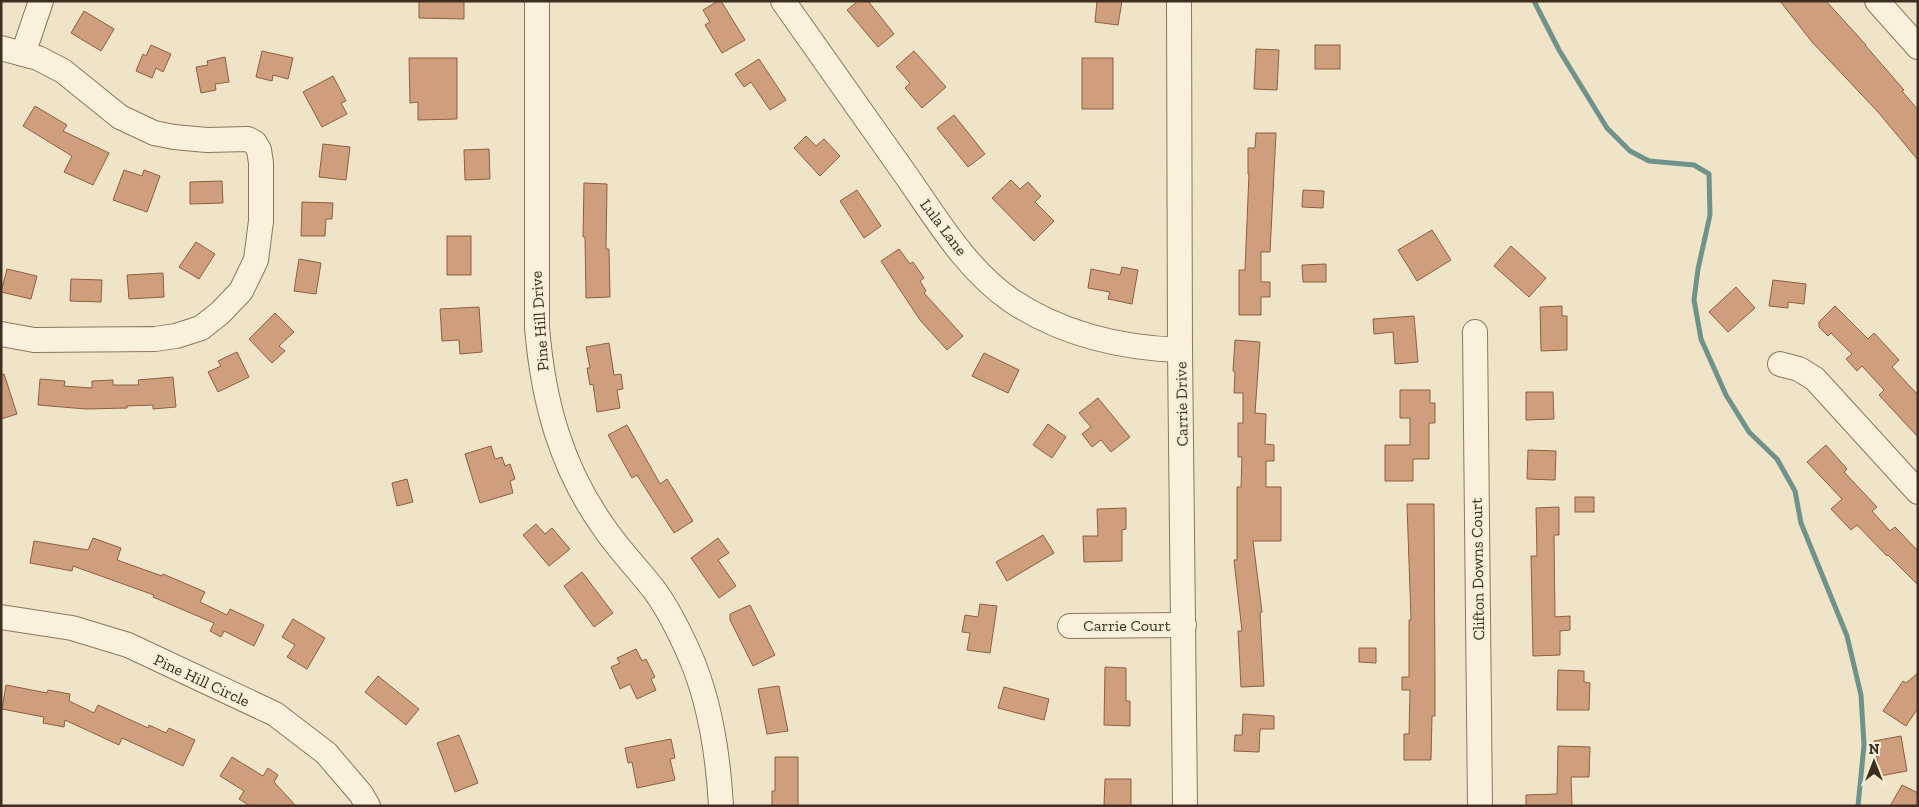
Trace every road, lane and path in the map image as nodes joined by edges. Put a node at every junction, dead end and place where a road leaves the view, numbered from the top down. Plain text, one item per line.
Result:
1 (41, 1) edge
2 (536, 1) edge
3 (783, 1) edge
4 (1179, 1) edge
5 (1877, 1) edge
6 (1918, 47) edge
7 (12, 51) edge
8 (1475, 332) dead end
9 (1, 334) edge
10 (1180, 350) junction
11 (1780, 364) dead end
12 (1918, 492) edge
13 (1, 617) edge
14 (1184, 625) junction
15 (1070, 626) dead end
16 (368, 806) edge
17 (721, 806) edge
18 (1185, 806) edge
19 (1480, 806) edge

1 - 7 street
2 - 17 street, Pine Hill Drive
3 - 10 street, Lula Lane
4 - 10 street, Carrie Drive
5 - 6 street
7 - 9 street
8 - 19 street, Clifton Downs Court
10 - 14 street, Carrie Drive
11 - 12 street
13 - 16 street, Pine Hill Circle
14 - 15 street, Carrie Court
14 - 18 street, Carrie Drive

